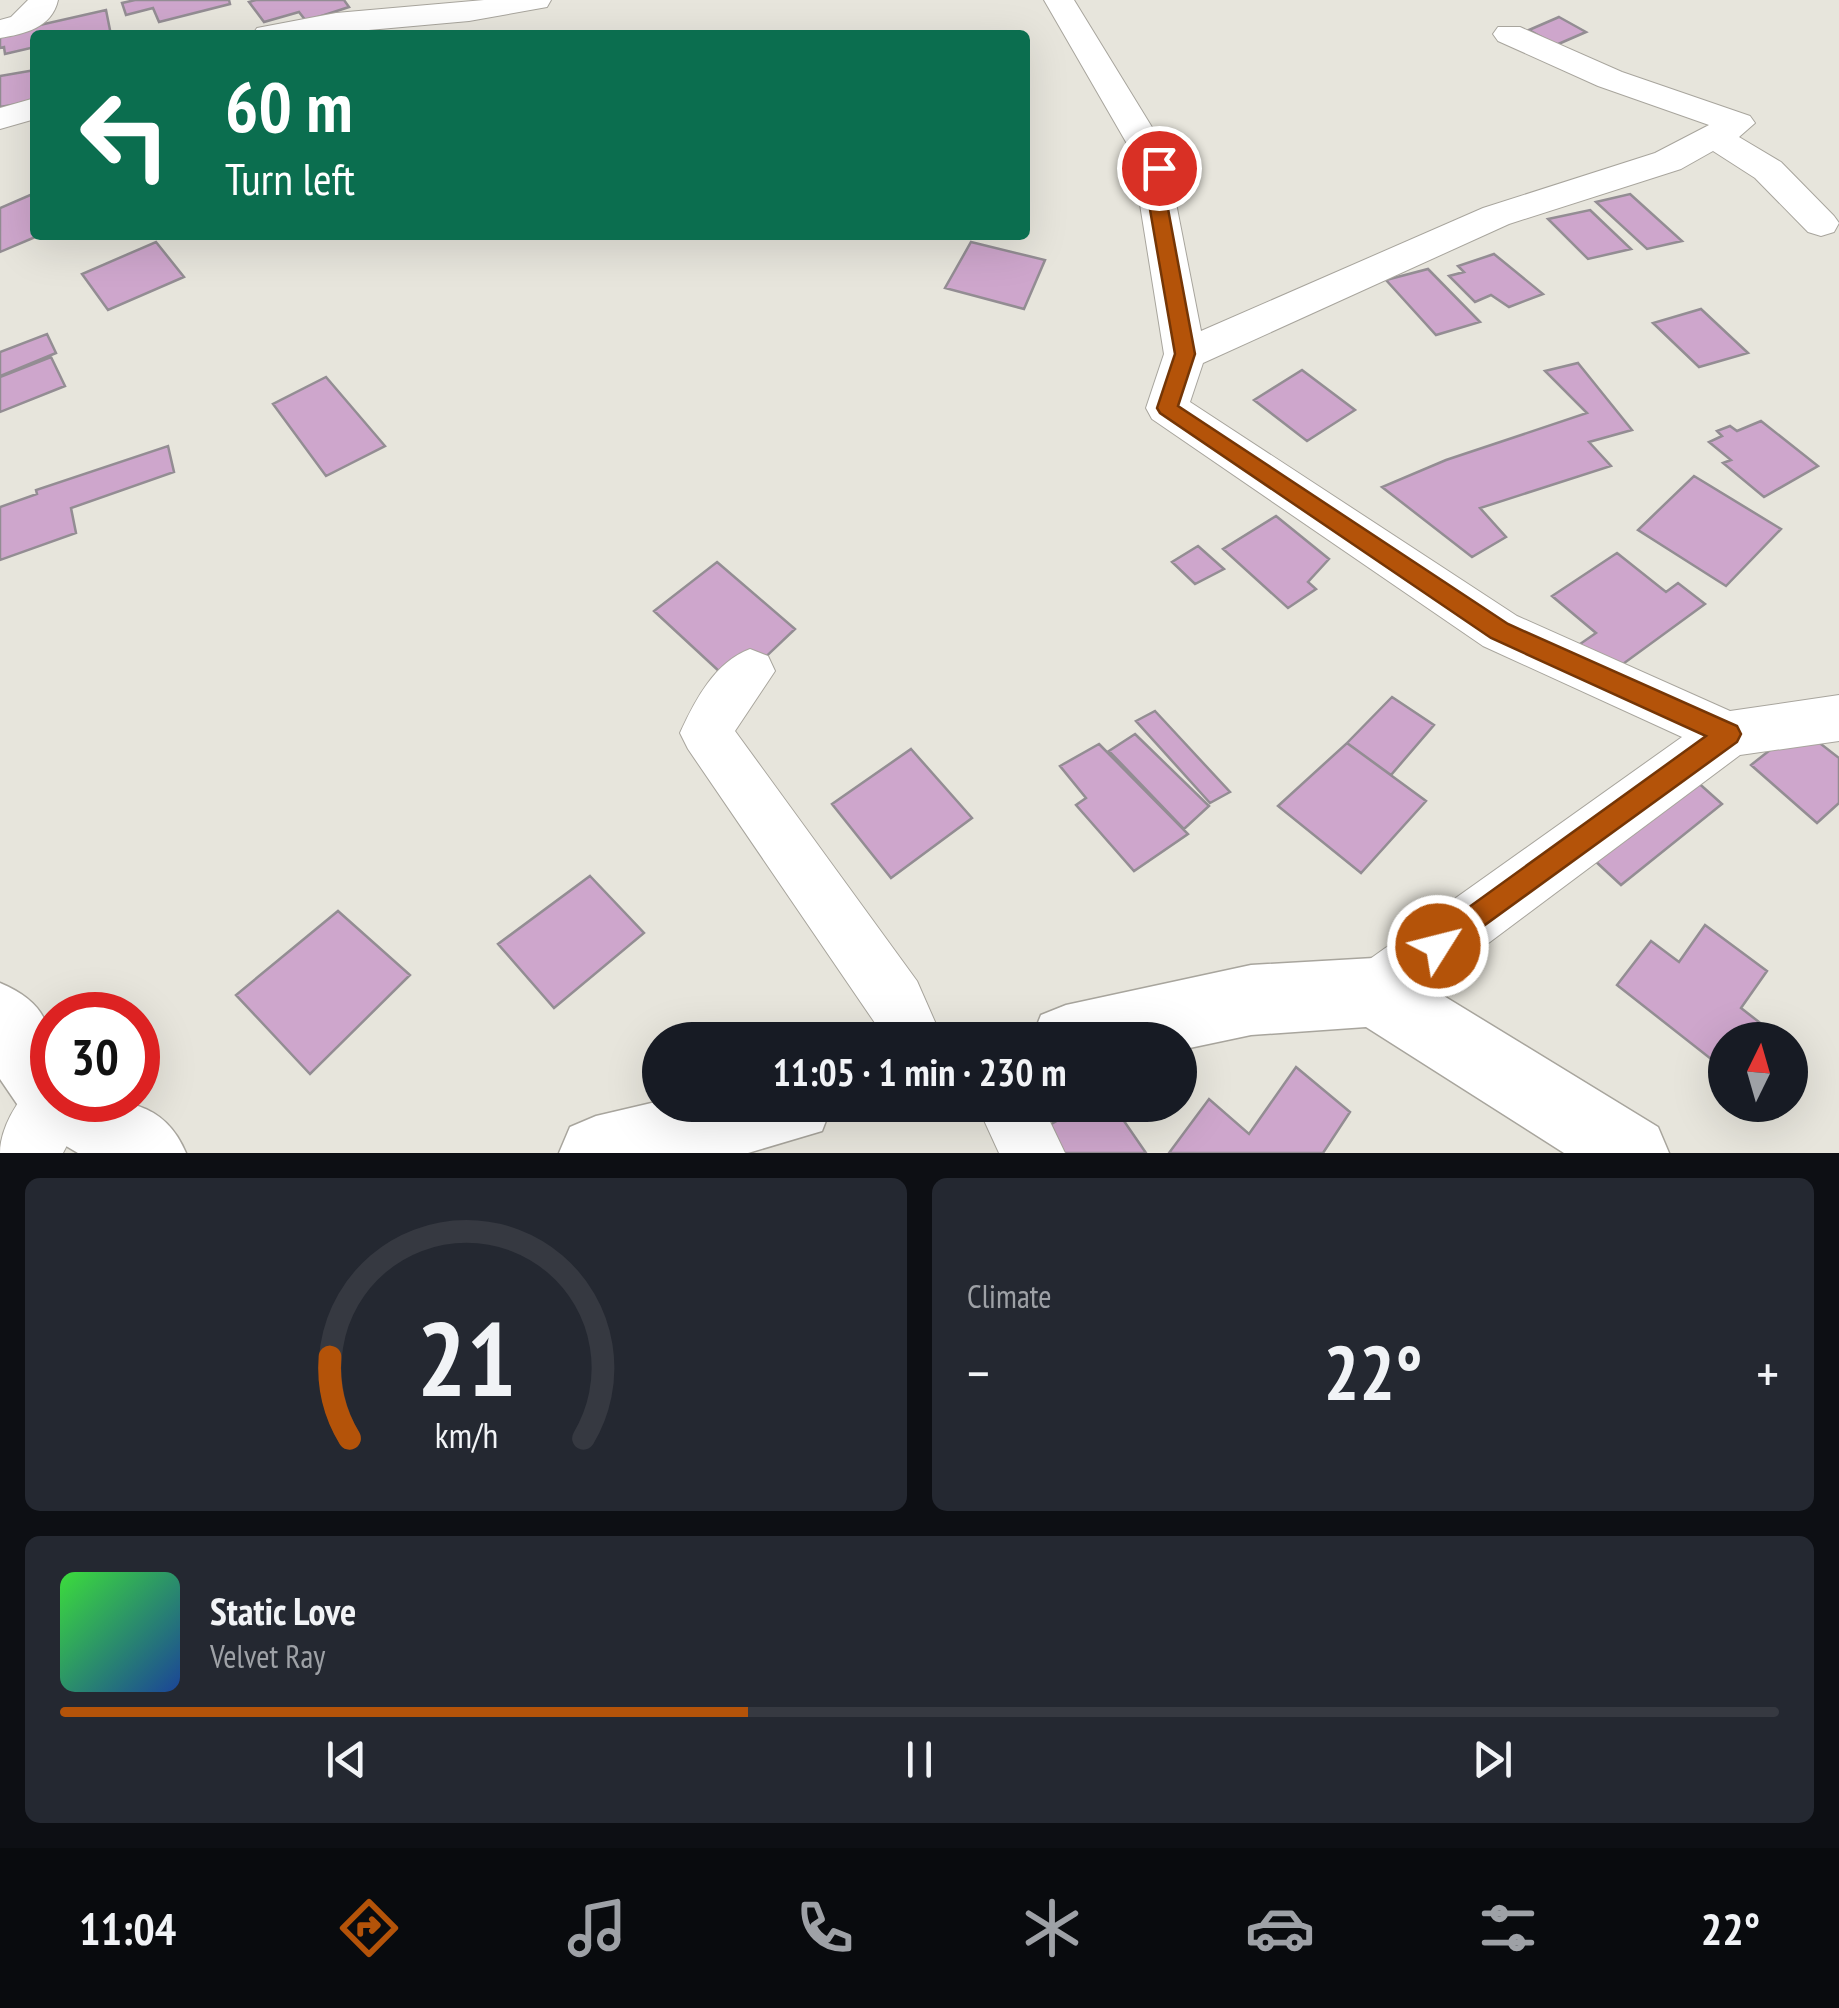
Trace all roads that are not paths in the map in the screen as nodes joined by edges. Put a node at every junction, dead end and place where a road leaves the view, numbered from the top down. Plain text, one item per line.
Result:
1 (43, 0) edge
2 (536, 0) edge
3 (1059, 0) edge
4 (0, 29) edge
5 (287, 30) edge
6 (1509, 34) dead end
7 (30, 110) edge
8 (0, 120) edge
9 (1717, 138) junction
10 (1821, 224) dead end
11 (1185, 354) junction
12 (750, 671) dead end
13 (1839, 718) edge
14 (1728, 734) junction
15 (1374, 992) junction
16 (0, 1018) edge
17 (905, 1022) edge
18 (1149, 1022) edge
19 (30, 1061) edge
20 (45, 1122) edge
21 (96, 1122) edge
22 (759, 1122) edge
23 (1017, 1122) edge
24 (725, 1138) edge
25 (26, 1153) edge
26 (149, 1153) edge
27 (596, 1153) edge
28 (1033, 1153) edge
29 (1632, 1153) edge

1 - 4 street
2 - 5 street
3 - 11 street
6 - 9 street
7 - 8 street
9 - 10 street
9 - 11 street
11 - 14 street
12 - 17 street
13 - 14 street
14 - 15 street
15 - 18 street
15 - 29 street
16 - 19 street
20 - 25 street
21 - 26 street
22 - 24 street
23 - 28 street
24 - 27 street

